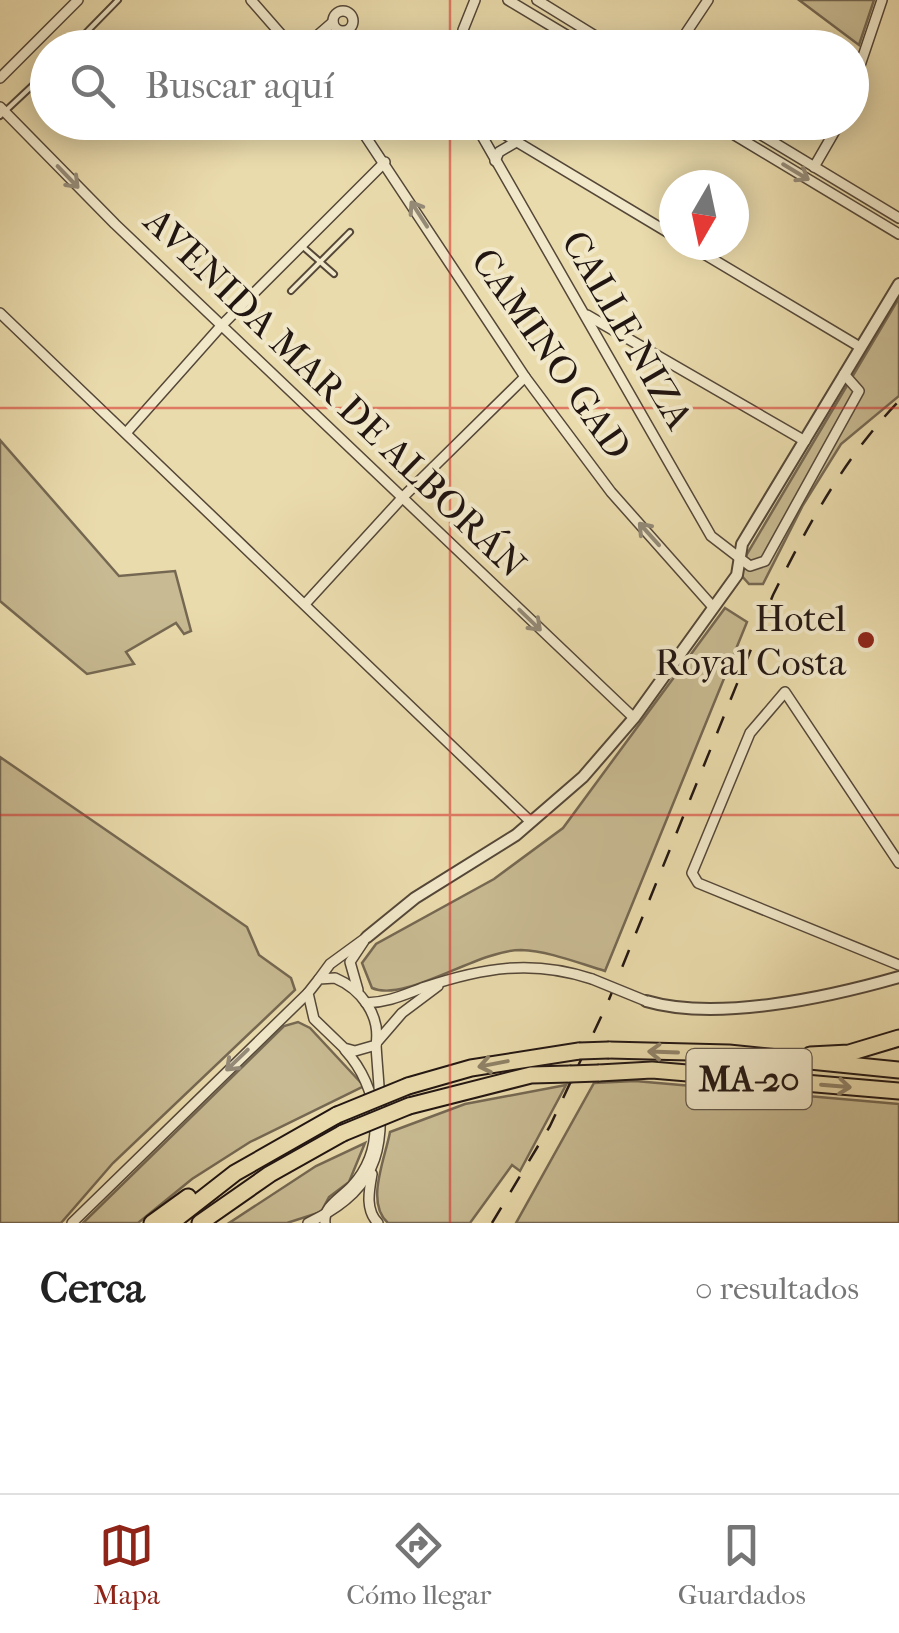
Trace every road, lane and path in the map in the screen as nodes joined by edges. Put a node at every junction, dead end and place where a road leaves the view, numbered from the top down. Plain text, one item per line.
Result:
1 (78, 0) edge
2 (118, 0) edge
3 (251, 0) edge
4 (350, 0) edge
5 (475, 0) edge
6 (508, 0) edge
7 (537, 0) edge
8 (708, 0) edge
9 (882, 0) edge
10 (346, 11) junction
11 (333, 22) junction
12 (48, 30) edge
13 (88, 30) edge
14 (277, 30) edge
15 (324, 30) edge
16 (463, 30) edge
17 (558, 30) edge
18 (586, 30) edge
19 (688, 30) edge
20 (869, 39) edge
21 (30, 48) edge
22 (0, 78) edge
23 (30, 86) edge
24 (2, 112) edge
25 (30, 139) edge
26 (31, 140) edge
27 (369, 140) edge
28 (484, 140) edge
29 (513, 140) edge
30 (742, 140) edge
31 (770, 140) edge
32 (829, 140) edge
33 (516, 142) junction
34 (495, 161) junction
35 (385, 162) junction
36 (814, 166) junction
37 (899, 218) edge
38 (659, 227) edge
39 (350, 232) dead end
40 (899, 234) edge
41 (302, 246) junction
42 (714, 260) edge
43 (320, 262) junction
44 (334, 274) dead end
45 (899, 284) edge
46 (291, 291) dead end
47 (0, 313) edge
48 (584, 313) junction
49 (221, 326) junction
50 (623, 337) junction
51 (860, 347) junction
52 (607, 353) junction
53 (844, 374) junction
54 (525, 377) junction
55 (126, 433) junction
56 (805, 441) junction
57 (402, 498) junction
58 (740, 557) junction
59 (305, 604) junction
60 (713, 607) junction
61 (634, 718) junction
62 (531, 822) junction
63 (899, 863) edge
64 (366, 938) junction
65 (899, 965) edge
66 (899, 977) edge
67 (319, 979) junction
68 (444, 982) junction
69 (359, 992) junction
70 (308, 993) junction
71 (646, 1001) joint
72 (366, 1003) junction
73 (899, 1038) edge
74 (376, 1043) junction
75 (344, 1048) junction
76 (729, 1053) junction
77 (899, 1070) edge
78 (899, 1091) edge
79 (373, 1171) junction
80 (236, 1173) junction
81 (270, 1174) junction
82 (324, 1219) edge
83 (72, 1223) edge
84 (152, 1223) edge
85 (171, 1223) edge
86 (200, 1223) edge
87 (214, 1223) edge
88 (308, 1223) edge
89 (378, 1223) edge

1 - 12 street
2 - 13 lane
3 - 14 street
4 - 10 street
5 - 16 street
6 - 17 street
7 - 18 street
8 - 19 street
9 - 20 street
10 - 11 street
10 - 11 street
11 - 15 street
21 - 22 street
23 - 24 lane
24 -> 25 street, AVENIDA MAR DE ALBORÁN
26 -> 49 street, AVENIDA MAR DE ALBORÁN
27 - 35 street, CAMINO GAD
28 - 34 street, CALLE NIZA
29 - 33 street
30 -> 40 street
31 - 36 street
32 - 36 street
33 - 34 street
33 - 38 street
34 - 48 street, CALLE NIZA
35 - 41 street
54 -> 35 street, CAMINO GAD
36 - 37 street
39 - 43 lane
41 - 43 lane
41 - 49 street
42 - 51 street
43 - 44 lane
43 - 46 lane
45 - 51 street
47 - 55 street
48 - 50 street
48 - 52 street, CALLE NIZA
49 - 55 street
49 - 57 street, AVENIDA MAR DE ALBORÁN
50 - 52 street
50 - 56 street
51 - 53 street
52 - 58 street, CALLE NIZA
53 - 56 street
53 - 58 street
54 - 57 street
60 -> 54 street, CAMINO GAD
55 - 59 street
56 - 58 street
57 - 59 street
57 -> 61 street, AVENIDA MAR DE ALBORÁN
58 - 60 street
59 - 62 street
60 - 61 street
61 - 62 street
62 - 64 street
63 - 65 street
64 - 67 street
64 - 69 street
66 - 71 street
67 - 69 street
67 - 70 street
68 - 71 street, bridge
68 - 72 street
68 - 74 street
69 - 72 street
70 - 75 street
70 -> 83 street
72 - 74 street
73 - 76 highway
74 - 75 street
74 - 79 street
75 - 82 street
76 - 77 highway, MA-20
76 -> 80 highway, MA-20, bridge
81 -> 78 highway, MA-20, bridge
79 - 82 street
79 - 89 street
80 - 84 highway
80 - 85 highway, MA-20
81 - 86 highway, MA-20
81 - 87 highway
82 - 88 street

